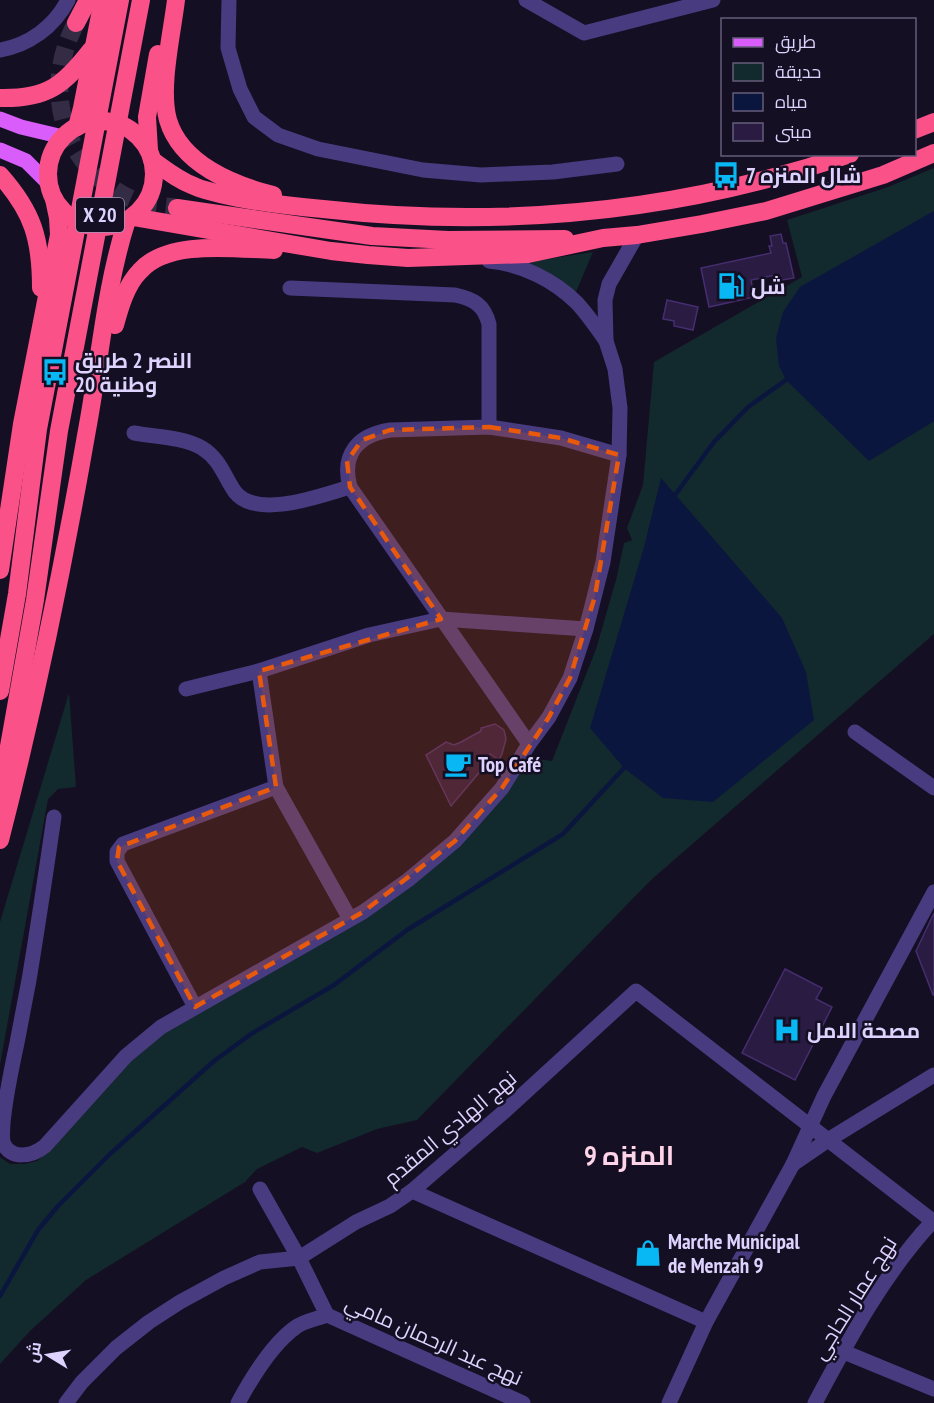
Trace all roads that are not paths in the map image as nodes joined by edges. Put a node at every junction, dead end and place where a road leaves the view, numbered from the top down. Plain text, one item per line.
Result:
1 (68, 0) edge
2 (87, 0) edge
3 (103, 0) edge
4 (120, 0) edge
5 (141, 0) edge
6 (169, 0) edge
7 (176, 0) edge
8 (229, 0) edge
9 (526, 0) edge
10 (713, 0) edge
11 (76, 23) tunnel mouth
12 (94, 46) junction
13 (0, 50) edge
14 (0, 98) edge
15 (0, 119) edge
16 (934, 122) edge
17 (916, 130) edge
18 (70, 132) junction
19 (0, 150) edge
20 (934, 153) edge
21 (150, 155) junction
22 (843, 156) edge
23 (617, 164) dead end
24 (0, 175) edge
25 (51, 191) junction
26 (177, 208) tunnel mouth
27 (339, 211) junction
28 (130, 218) junction
29 (637, 235) junction
30 (603, 238) junction
31 (331, 251) junction
32 (446, 257) junction
33 (290, 288) dead end
34 (40, 324) junction
35 (606, 341) junction
36 (489, 427) junction
37 (88, 429) junction
38 (134, 433) dead end
39 (619, 455) junction
40 (350, 487) junction
41 (0, 570) edge
42 (441, 619) junction
43 (586, 629) junction
44 (259, 671) junction
45 (186, 689) dead end
46 (0, 691) edge
47 (855, 732) dead end
48 (529, 744) junction
49 (276, 786) junction
50 (934, 788) edge
51 (0, 797) edge
52 (54, 818) dead end
53 (0, 840) edge
54 (934, 892) edge
55 (350, 920) junction
56 (195, 1006) junction
57 (934, 1075) edge
58 (809, 1126) junction
59 (828, 1140) junction
60 (793, 1164) junction
61 (260, 1189) dead end
62 (412, 1191) junction
63 (934, 1221) edge
64 (299, 1258) junction
65 (327, 1315) junction
66 (706, 1322) junction
67 (844, 1352) junction
68 (934, 1389) edge
69 (66, 1403) edge
70 (238, 1403) edge
71 (523, 1403) edge
72 (669, 1403) edge
73 (815, 1403) edge

1 - 13 street
2 - 11 highway
3 - 12 highway
4 - 46 highway, X 20
5 - 51 highway, X 20
6 - 21 highway
7 - 27 highway
8 - 23 street
9 - 10 street
12 - 14 highway
12 - 18 highway
15 - 18 main road
16 - 17 highway
18 - 21 highway
18 - 25 highway
19 - 25 main road
20 - 29 highway
21 - 27 highway
21 - 28 highway
22 - 27 highway
24 - 34 highway
25 - 28 highway
25 - 34 highway
26 - 30 highway
28 - 31 highway
28 - 37 highway
29 - 30 highway
29 - 35 street
30 - 32 highway
31 - 32 highway
31 - 37 highway
32 - 35 street
33 - 36 street
34 - 41 highway
35 - 39 street
36 - 39 street
36 - 40 street
37 - 53 highway
38 - 40 street
39 - 43 street
40 - 42 street
42 - 43 street
42 - 44 street
42 - 48 street
43 - 48 street
44 - 45 street
44 - 49 street
47 - 50 street
48 - 55 street
49 - 55 street
49 - 56 street
52 - 56 street
54 - 58 street
55 - 56 street
57 - 59 street
58 - 59 street
58 - 60 street
58 - 62 street, نهج الهادي المقدم
59 - 60 street
59 - 63 street
60 - 66 street
61 - 64 street, نهج عبد الرحمان مامي
62 - 64 street, نهج الهادي المقدم
62 - 66 street
63 - 67 street, نهج عمار الحاجي
64 - 65 street, نهج عبد الرحمان مامي
64 - 69 street, نهج الهادي المقدم
65 - 70 street
65 - 71 street, نهج عبد الرحمان مامي
66 - 72 street
67 - 68 street
67 - 73 street, نهج عمار الحاجي

